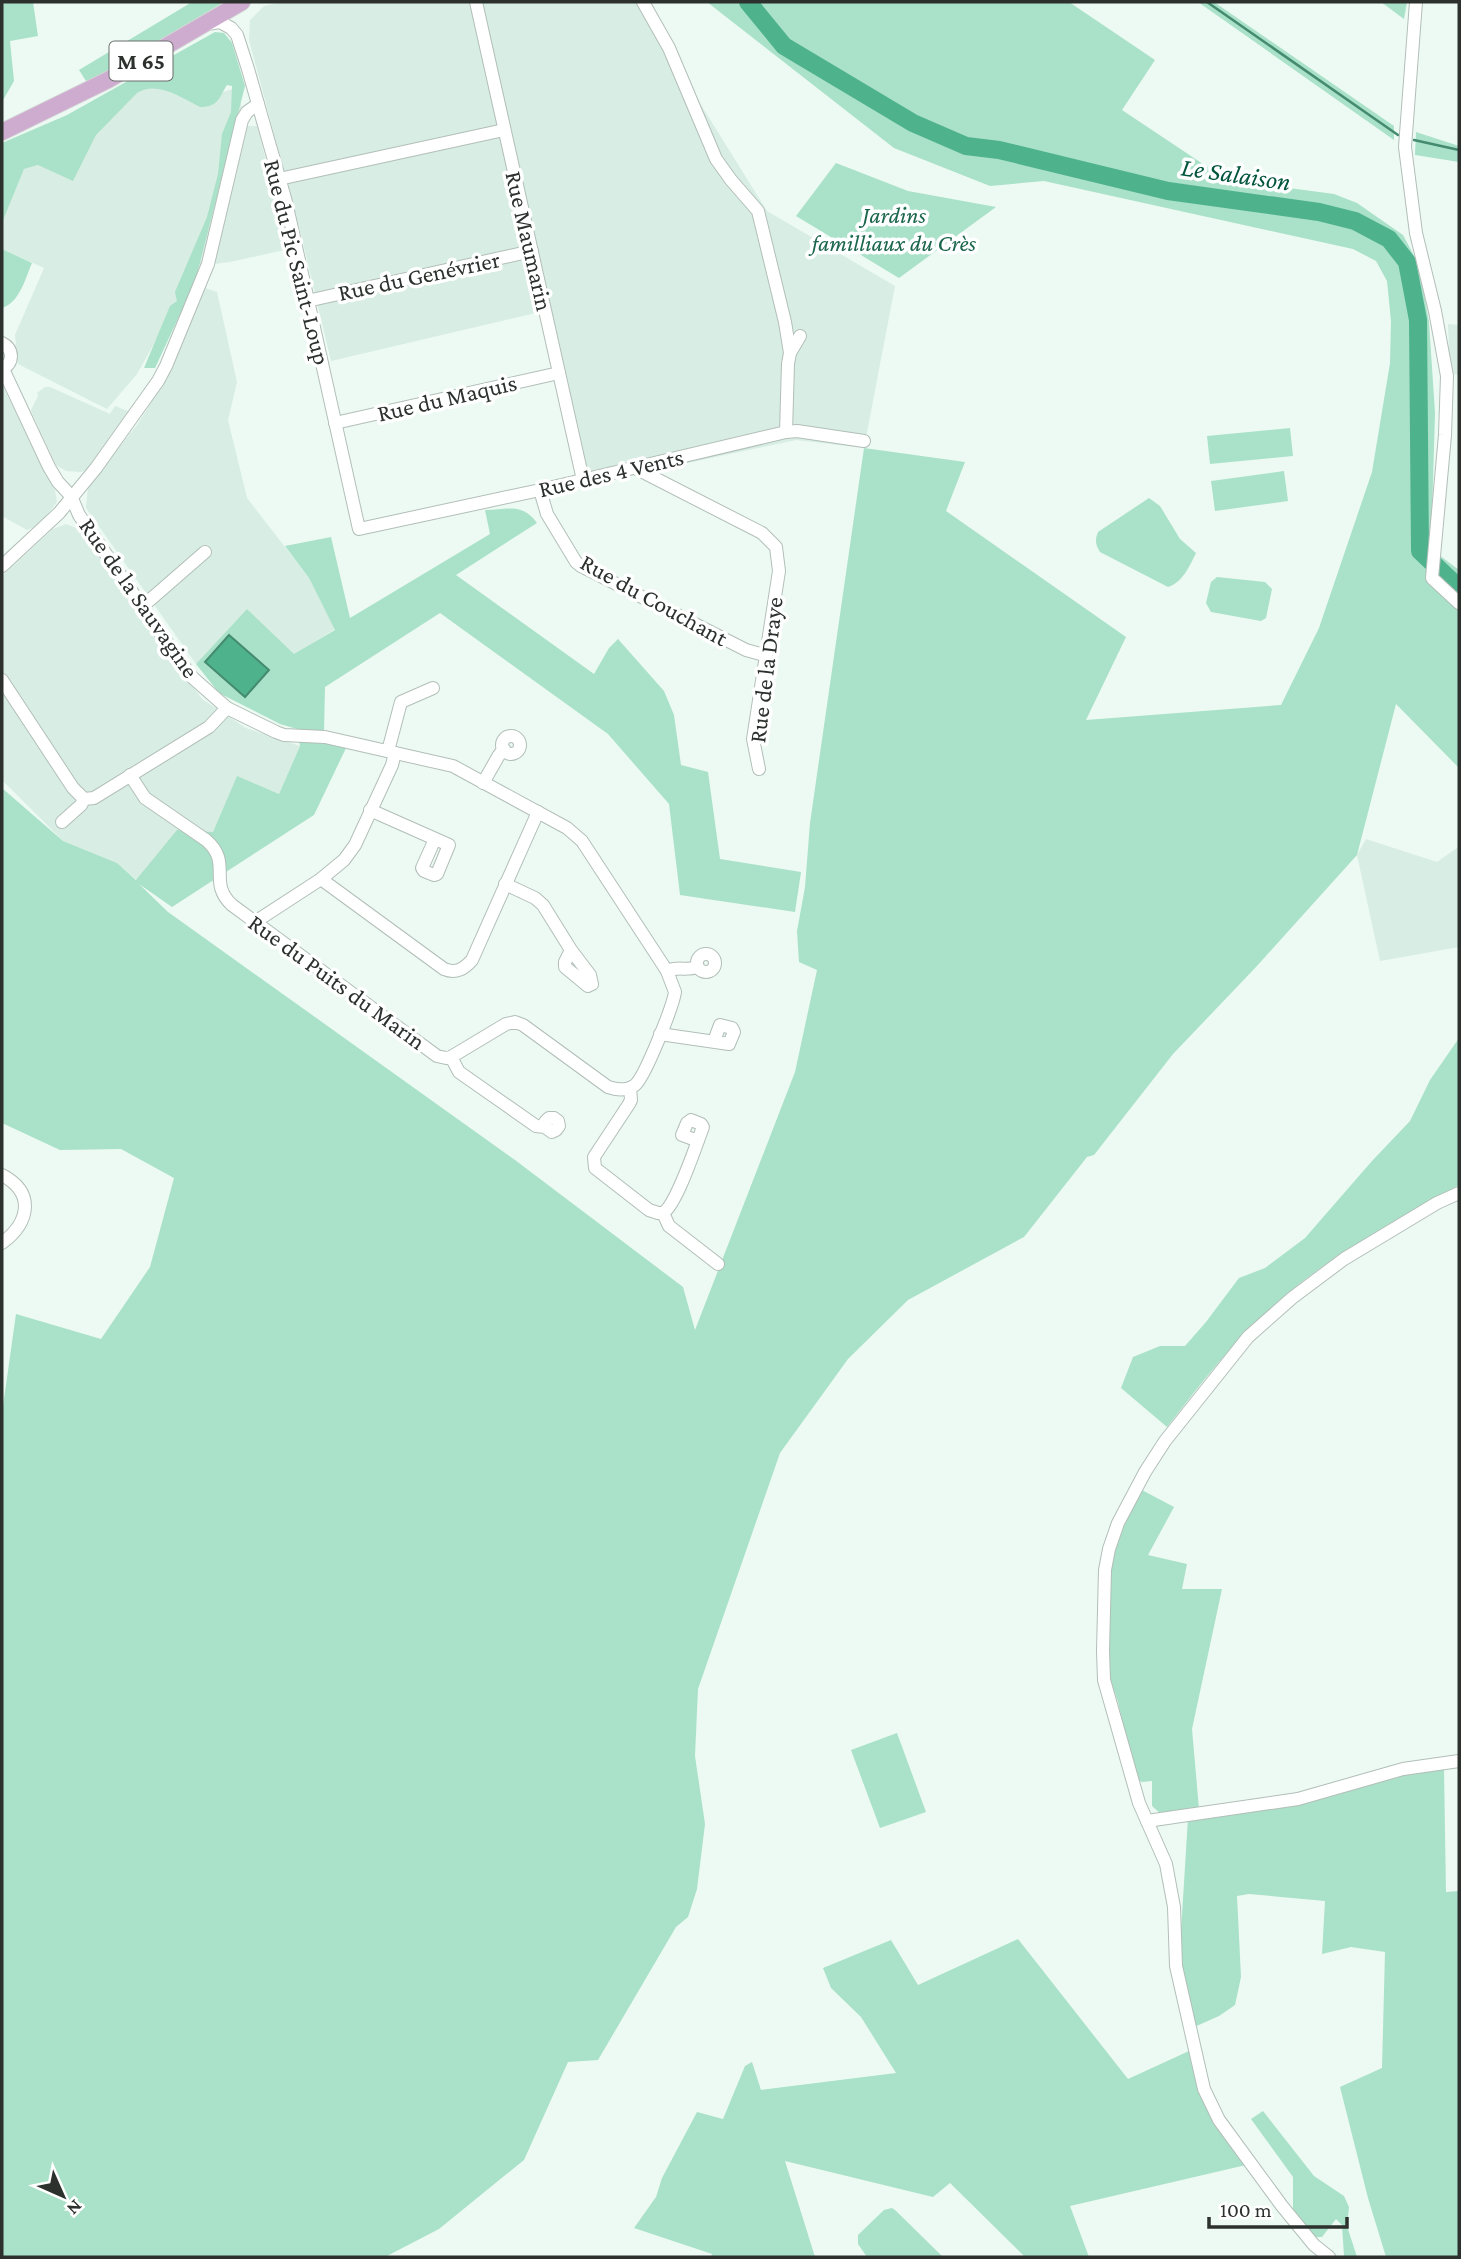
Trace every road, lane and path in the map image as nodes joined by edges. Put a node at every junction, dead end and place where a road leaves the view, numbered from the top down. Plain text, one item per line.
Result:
1 (242, 2) edge
2 (476, 2) edge
3 (643, 2) edge
4 (1416, 2) edge
5 (203, 25) junction
6 (258, 104) junction
7 (2, 129) edge
8 (504, 130) junction
9 (279, 179) junction
10 (532, 251) junction
11 (307, 301) junction
12 (800, 336) dead end
13 (2, 343) edge
14 (790, 352) junction
15 (2, 369) edge
16 (559, 373) junction
17 (335, 423) junction
18 (786, 432) junction
19 (864, 441) dead end
20 (635, 468) junction
21 (583, 480) junction
22 (540, 490) junction
23 (71, 496) junction
24 (359, 529) joint
25 (205, 552) dead end
26 (2, 566) edge
27 (1459, 603) edge
28 (143, 606) junction
29 (764, 655) junction
30 (2, 680) edge
31 (433, 688) dead end
32 (228, 708) junction
33 (504, 750) dead end
34 (392, 752) junction
35 (759, 769) dead end
36 (130, 775) junction
37 (483, 783) junction
38 (84, 799) junction
39 (370, 810) junction
40 (538, 813) junction
41 (61, 822) dead end
42 (435, 839) dead end
43 (321, 878) junction
44 (505, 884) junction
45 (255, 922) junction
46 (571, 950) dead end
47 (697, 967) dead end
48 (667, 971) junction
49 (660, 1034) junction
50 (714, 1041) dead end
51 (451, 1057) junction
52 (630, 1088) junction
53 (545, 1127) dead end
54 (698, 1141) dead end
55 (2, 1175) edge
56 (1459, 1193) edge
57 (663, 1213) junction
58 (2, 1243) edge
59 (718, 1264) dead end
60 (1459, 1761) edge
61 (1147, 1821) junction
62 (1329, 2257) edge

1 - 5 main road, M 65
2 - 8 street, Rue Maumarin
3 - 14 street
4 - 27 street
5 - 6 street, Rue du Pic Saint-Loup
5 - 7 main road, M 65
6 - 9 street, Rue du Pic Saint-Loup
6 - 23 street
8 - 9 street
8 - 10 street, Rue Maumarin
9 - 11 street, Rue du Pic Saint-Loup
10 - 11 street, Rue du Genévrier
10 - 16 street, Rue Maumarin
11 - 17 street, Rue du Pic Saint-Loup
12 - 14 street
13 - 15 street
14 - 18 street
15 - 23 street, Rue de la Sauvagine
16 - 17 street, Rue du Maquis
16 - 21 street, Rue Maumarin
17 - 24 street, Rue du Pic Saint-Loup
18 - 19 street, Rue des 4 Vents
18 - 20 street, Rue des 4 Vents
20 - 21 street, Rue des 4 Vents
20 - 29 street, Rue de la Draye
21 - 22 street, Rue des 4 Vents
22 - 24 street, Rue des 4 Vents
22 - 29 street, Rue du Couchant
23 - 26 street
23 - 28 street, Rue de la Sauvagine
25 - 28 street
28 - 32 street, Rue de la Sauvagine
29 - 35 street, Rue de la Draye
30 - 38 street
31 - 34 street
32 - 34 street, Rue de la Sauvagine
32 - 36 street
33 - 37 street
34 - 37 street, Rue de la Sauvagine
34 - 39 street
36 - 38 street
36 - 45 street, Rue du Puits du Marin
37 - 40 street, Rue de la Sauvagine
38 - 41 street
39 - 42 street
39 - 43 street
40 - 44 street
40 - 48 street, Rue de la Sauvagine
43 - 44 street
43 - 45 street
44 - 46 street
45 - 51 street, Rue du Puits du Marin
47 - 48 street
48 - 49 street
49 - 50 street
49 - 52 street
51 - 52 street, Rue du Puits du Marin
51 - 53 street
52 - 57 street
54 - 57 street
55 - 58 street
56 - 61 street
57 - 59 street
60 - 61 street
61 - 62 street

